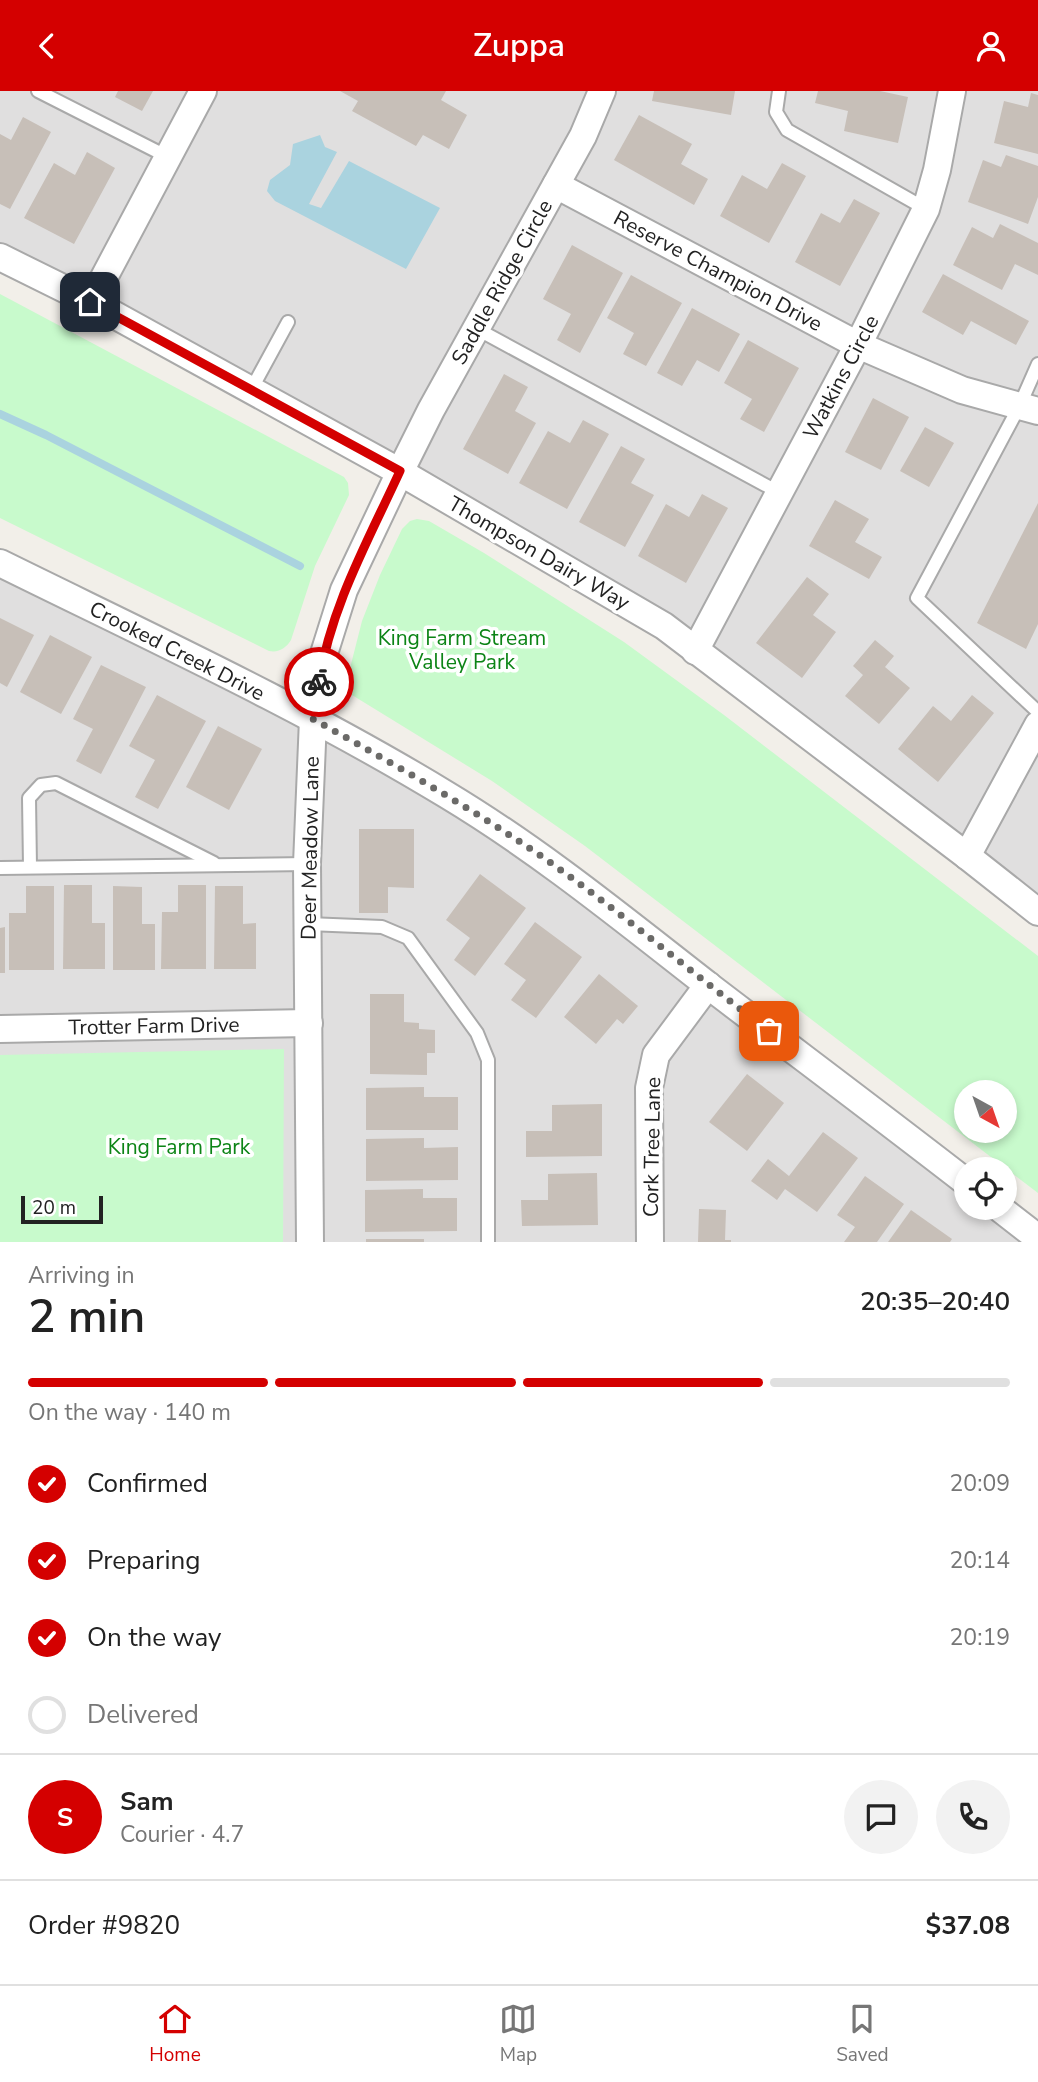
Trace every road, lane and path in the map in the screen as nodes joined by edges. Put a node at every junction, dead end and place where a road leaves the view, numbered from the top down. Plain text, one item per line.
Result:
1 (38, 91) edge
2 (203, 91) edge
3 (602, 91) edge
4 (779, 91) edge
5 (952, 91) edge
6 (168, 157) junction
7 (556, 185) junction
8 (926, 209) junction
9 (0, 257) edge
10 (90, 302) junction
11 (288, 323) dead end
12 (477, 329) junction
13 (858, 345) junction
14 (1038, 364) edge
15 (251, 390) junction
16 (1028, 409) edge
17 (400, 471) junction
18 (780, 493) junction
19 (0, 563) edge
20 (695, 651) junction
21 (1038, 712) edge
22 (313, 719) junction
23 (1038, 725) edge
24 (967, 856) junction
25 (307, 864) junction
26 (218, 865) junction
27 (30, 867) junction
28 (0, 868) edge
29 (1038, 912) edge
30 (308, 924) junction
31 (708, 985) junction
32 (309, 1023) junction
33 (0, 1028) edge
34 (954, 1173) edge
35 (1015, 1220) edge
36 (1038, 1238) edge
37 (310, 1242) edge
38 (488, 1242) edge
39 (650, 1242) edge

1 - 6 lane
2 - 6 street
3 - 7 street, Saddle Ridge Circle
4 - 8 lane
5 - 8 street, Watkins Circle
6 - 10 street
7 - 12 street, Saddle Ridge Circle
7 - 13 street, Reserve Champion Drive
8 - 13 street, Watkins Circle
9 - 10 street, Thompson Dairy Way
10 - 15 street, Thompson Dairy Way
11 - 15 lane
12 - 17 street, Saddle Ridge Circle
12 - 18 lane
13 - 16 street, Reserve Champion Drive
13 - 18 street, Watkins Circle
14 - 16 lane
15 - 17 street, Thompson Dairy Way
16 - 21 lane
17 - 20 street, Thompson Dairy Way
17 - 22 street, Deer Meadow Lane
18 - 20 street, Watkins Circle
19 - 22 street, Crooked Creek Drive
20 - 24 street, Thompson Dairy Way
22 - 25 street, Deer Meadow Lane
22 - 31 street, Crooked Creek Drive
23 - 24 street
24 - 29 street, Thompson Dairy Way
25 - 26 lane
25 - 30 street, Deer Meadow Lane
26 - 27 lane
26 - 27 lane
27 - 28 lane
30 - 32 street, Deer Meadow Lane
30 - 38 lane
31 - 34 street, Crooked Creek Drive
31 - 39 street, Cork Tree Lane
32 - 33 street, Trotter Farm Drive
32 - 37 street, Deer Meadow Lane
35 - 36 street

